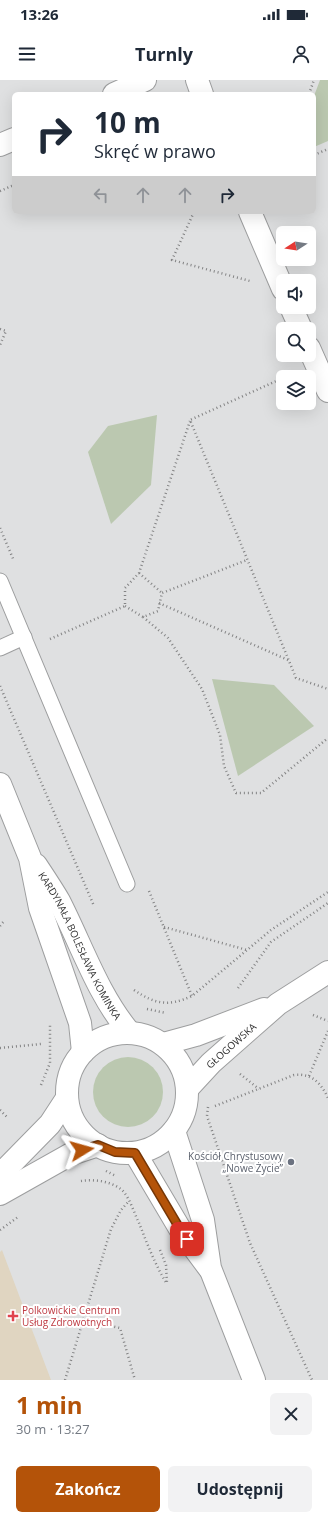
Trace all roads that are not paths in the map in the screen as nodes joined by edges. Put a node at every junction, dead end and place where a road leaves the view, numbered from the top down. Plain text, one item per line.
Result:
1 (145, 80) edge
2 (197, 80) edge
3 (118, 92) edge
4 (201, 92) edge
5 (12, 140) edge
6 (0, 145) edge
7 (251, 214) edge
8 (277, 274) edge
9 (315, 362) edge
10 (328, 391) edge
11 (0, 581) edge
12 (26, 643) junction
13 (0, 648) edge
14 (0, 784) edge
15 (30, 858) junction
16 (127, 884) dead end
17 (328, 972) edge
18 (278, 1004) junction
19 (130, 1033) junction
20 (162, 1044) junction
21 (83, 1052) junction
22 (187, 1089) junction
23 (67, 1098) junction
24 (174, 1131) junction
25 (98, 1145) junction
26 (135, 1153) junction
27 (0, 1175) edge
28 (0, 1194) edge
29 (210, 1268) junction
30 (254, 1380) edge

1 - 3 street
2 - 4 street
5 - 6 street
7 - 8 street
9 - 10 street
11 - 12 lane
12 - 13 lane
12 - 16 lane
14 - 15 street, KARDYNAŁA BOLESŁAWA KOMINKA
15 - 19 street, KARDYNAŁA BOLESŁAWA KOMINKA
15 - 21 street, KARDYNAŁA BOLESŁAWA KOMINKA
17 - 18 street, GŁOGOWSKA
18 - 20 street, GŁOGOWSKA
18 - 22 street, GŁOGOWSKA
19 - 20 street
19 - 21 street
20 - 22 street
21 - 23 street
22 - 24 street
23 - 25 street
23 - 27 street
24 - 26 street
24 - 29 street
25 - 26 street
25 - 28 street
26 - 29 street
29 - 30 street

